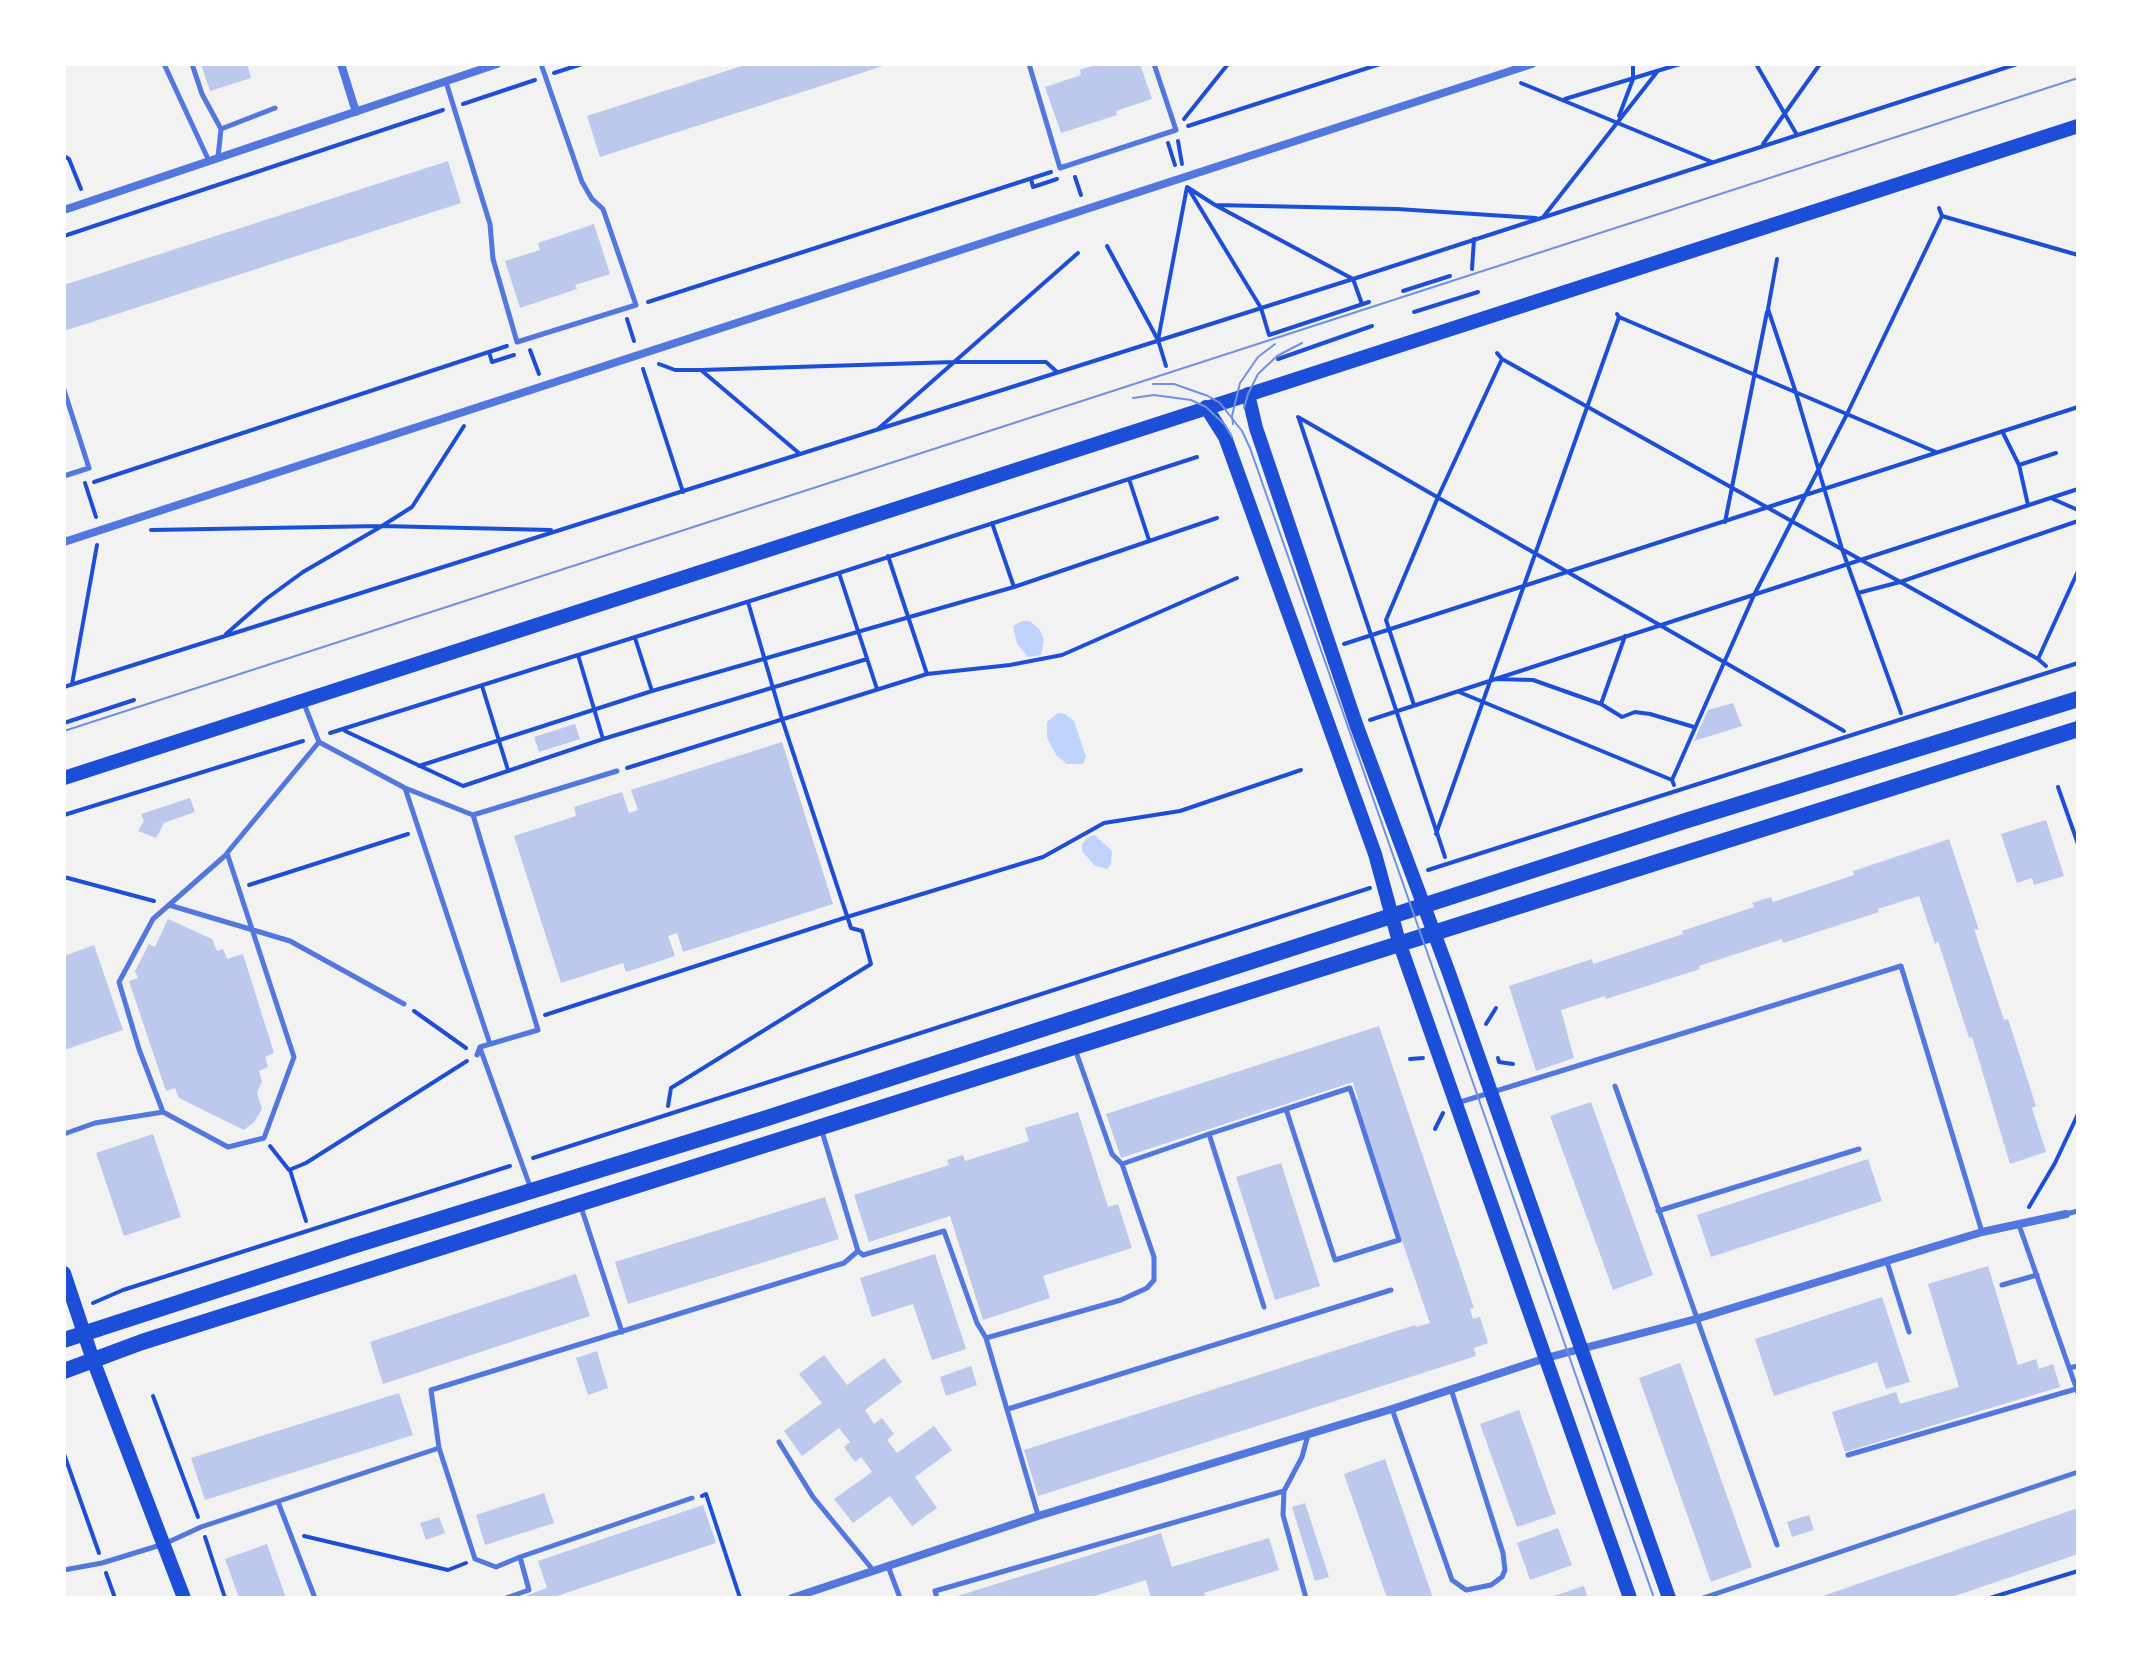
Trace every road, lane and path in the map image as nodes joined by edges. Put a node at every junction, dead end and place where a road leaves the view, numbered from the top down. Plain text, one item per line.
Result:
1 (164, 64) edge
2 (192, 64) edge
3 (341, 64) edge
4 (497, 64) edge
5 (541, 64) edge
6 (582, 64) edge
7 (1029, 64) edge
8 (1154, 64) edge
9 (1228, 64) edge
10 (1380, 64) edge
11 (1532, 64) edge
12 (1633, 64) edge
13 (1680, 64) edge
14 (1756, 64) edge
15 (1820, 64) edge
16 (2017, 64) edge
17 (1657, 72) junction
18 (1500, 75) junction
19 (545, 76) junction
20 (1633, 79) junction
21 (445, 81) junction
22 (1563, 100) junction
23 (453, 107) junction
24 (275, 108) dead end
25 (356, 112) junction
26 (1785, 114) junction
27 (1616, 122) junction
28 (2078, 126) edge
29 (221, 129) junction
30 (1176, 130) junction
31 (1165, 133) junction
32 (1797, 135) junction
33 (1762, 146) junction
34 (64, 156) edge
35 (214, 159) junction
36 (1713, 162) junction
37 (1060, 168) junction
38 (1074, 174) dead end
39 (1060, 178) dead end
40 (1182, 178) junction
41 (1031, 179) junction
42 (1187, 187) junction
43 (86, 202) junction
44 (1215, 205) junction
45 (1939, 208) dead end
46 (1086, 209) junction
47 (64, 210) edge
48 (1942, 216) junction
49 (1542, 218) junction
50 (64, 236) edge
51 (1474, 239) junction
52 (1107, 246) dead end
53 (1078, 253) dead end
54 (2078, 255) edge
55 (1777, 259) dead end
56 (1472, 269) dead end
57 (1450, 276) dead end
58 (1353, 279) junction
59 (1403, 291) dead end
60 (1478, 292) dead end
61 (1369, 302) dead end
62 (1362, 304) junction
63 (636, 305) junction
64 (1261, 308) junction
65 (624, 309) junction
66 (1768, 309) junction
67 (1414, 312) dead end
68 (1372, 326) dead end
69 (1158, 340) junction
70 (517, 342) junction
71 (489, 352) junction
72 (1497, 353) dead end
73 (638, 355) junction
74 (1278, 359) dead end
75 (1502, 359) junction
76 (954, 362) junction
77 (1166, 366) dead end
78 (701, 370) junction
79 (1057, 372) junction
80 (1754, 375) junction
81 (543, 386) junction
82 (64, 390) edge
83 (1796, 393) junction
84 (1248, 394) junction
85 (477, 407) junction
86 (1206, 407) junction
87 (1587, 407) junction
88 (2078, 407) edge
89 (1847, 414) junction
90 (876, 430) junction
91 (2002, 431) junction
92 (1936, 452) junction
93 (2056, 453) dead end
94 (800, 454) junction
95 (1197, 457) dead end
96 (2019, 465) junction
97 (1818, 470) junction
98 (64, 476) edge
99 (1129, 479) junction
100 (1732, 487) junction
101 (1824, 489) junction
102 (2078, 489) edge
103 (683, 492) junction
104 (1806, 496) junction
105 (1438, 497) junction
106 (2051, 498) junction
107 (2028, 505) junction
108 (1768, 508) junction
109 (2078, 510) edge
110 (1217, 518) dead end
111 (1792, 521) junction
112 (2078, 521) edge
113 (1725, 522) junction
114 (992, 523) junction
115 (382, 526) junction
116 (100, 530) junction
117 (149, 530) dead end
118 (558, 530) junction
119 (1149, 540) junction
120 (64, 542) edge
121 (1842, 549) junction
122 (1535, 553) junction
123 (888, 556) junction
124 (1861, 560) junction
125 (1847, 564) junction
126 (2078, 571) edge
127 (839, 573) junction
128 (1567, 573) junction
129 (1237, 578) dead end
130 (1900, 582) junction
131 (1014, 587) junction
132 (1523, 587) junction
133 (1858, 593) junction
134 (1754, 595) junction
135 (748, 602) junction
136 (909, 619) junction
137 (1658, 626) junction
138 (1388, 630) junction
139 (858, 633) junction
140 (224, 635) junction
141 (1371, 635) junction
142 (1625, 636) junction
143 (635, 638) junction
144 (1330, 649) junction
145 (578, 655) junction
146 (867, 659) junction
147 (2038, 659) junction
148 (765, 660) junction
149 (1724, 662) junction
150 (2078, 663) edge
151 (2046, 666) dead end
152 (927, 674) junction
153 (1491, 679) junction
154 (72, 684) junction
155 (482, 686) junction
156 (64, 687) edge
157 (773, 689) junction
158 (877, 690) junction
159 (652, 691) junction
160 (1456, 691) junction
161 (2078, 699) edge
162 (134, 700) dead end
163 (303, 700) junction
164 (1482, 703) junction
165 (1601, 704) junction
166 (1414, 705) junction
167 (594, 710) junction
168 (1396, 711) junction
169 (1901, 713) dead end
170 (782, 719) junction
171 (64, 723) edge
172 (1356, 724) junction
173 (1694, 727) junction
174 (2078, 729) edge
175 (343, 730) junction
176 (1844, 731) dead end
177 (603, 739) junction
178 (318, 740) junction
179 (498, 742) junction
180 (419, 766) junction
181 (508, 770) junction
182 (1301, 770) dead end
183 (617, 771) joint
184 (64, 778) edge
185 (2058, 787) dead end
186 (405, 788) junction
187 (64, 815) edge
188 (473, 815) junction
189 (419, 830) junction
190 (1436, 834) junction
191 (2078, 844) edge
192 (227, 853) junction
193 (1445, 857) dead end
194 (1423, 871) dead end
195 (64, 877) edge
196 (1376, 886) dead end
197 (239, 889) junction
198 (168, 904) junction
199 (1424, 905) junction
200 (1393, 916) junction
201 (847, 917) junction
202 (1433, 931) junction
203 (253, 932) junction
204 (1399, 942) junction
205 (404, 1004) joint
206 (1496, 1008) dead end
207 (535, 1019) junction
208 (1490, 1037) dead end
209 (490, 1044) junction
210 (1074, 1046) junction
211 (480, 1047) junction
212 (1495, 1049) dead end
213 (477, 1055) junction
214 (1513, 1064) dead end
215 (1615, 1086) dead end
216 (1491, 1092) junction
217 (1456, 1103) junction
218 (668, 1106) dead end
219 (1286, 1109) junction
220 (163, 1112) junction
221 (2078, 1114) edge
222 (821, 1128) junction
223 (64, 1134) edge
224 (1209, 1134) junction
225 (264, 1138) junction
226 (1859, 1149) dead end
227 (530, 1160) dead end
228 (1122, 1164) junction
229 (512, 1165) dead end
230 (289, 1170) junction
231 (532, 1192) junction
232 (580, 1203) junction
233 (1658, 1211) junction
234 (2078, 1211) edge
235 (2066, 1214) joint
236 (306, 1221) dead end
237 (2019, 1225) junction
238 (1982, 1232) junction
239 (858, 1251) junction
240 (1887, 1261) junction
241 (64, 1273) edge
242 (2037, 1275) junction
243 (2002, 1285) dead end
244 (1391, 1290) dead end
245 (107, 1298) dead end
246 (1264, 1307) dead end
247 (1696, 1319) junction
248 (622, 1332) junction
249 (1909, 1332) dead end
250 (84, 1333) junction
251 (986, 1338) junction
252 (64, 1340) edge
253 (1583, 1349) junction
254 (1546, 1358) junction
255 (93, 1360) junction
256 (2078, 1366) edge
257 (2069, 1368) junction
258 (64, 1371) edge
259 (1451, 1389) junction
260 (2077, 1391) edge
261 (153, 1396) dead end
262 (1008, 1409) junction
263 (1392, 1409) junction
264 (1308, 1435) junction
265 (779, 1442) dead end
266 (439, 1448) junction
267 (64, 1454) edge
268 (1848, 1455) dead end
269 (2078, 1472) edge
270 (1284, 1491) junction
271 (692, 1498) joint
272 (278, 1502) junction
273 (1038, 1516) junction
274 (201, 1527) junction
275 (290, 1533) junction
276 (164, 1544) junction
277 (1777, 1545) dead end
278 (520, 1557) junction
279 (475, 1559) junction
280 (102, 1563) junction
281 (888, 1565) junction
282 (64, 1570) edge
283 (873, 1570) junction
284 (2078, 1571) edge
285 (115, 1598) edge
286 (184, 1598) edge
287 (225, 1598) edge
288 (315, 1598) edge
289 (506, 1598) edge
290 (740, 1598) edge
291 (792, 1598) edge
292 (900, 1598) edge
293 (937, 1598) edge
294 (1306, 1598) edge
295 (1630, 1598) edge
296 (1669, 1598) edge
297 (1703, 1598) edge
298 (1990, 1598) edge

1 - 35 lane
2 - 29 lane
3 - 25 street
4 - 21 street
5 - 19 lane
6 - 19 path
7 - 37 lane
8 - 30 lane
9 - 30 path
10 - 30 path
11 - 18 street
12 - 20 path
13 - 17 path
14 - 26 path
15 - 26 path
16 - 32 path
17 - 20 path
17 - 27 path
18 - 22 path
18 - 40 street
19 - 23 path
19 - 63 lane
20 - 22 path
20 - 27 path
21 - 23 lane
21 - 25 street
22 - 27 path
23 - 50 path
23 - 70 lane
24 - 29 lane
25 - 35 street
26 - 32 path
26 - 33 path
27 - 36 path
27 - 49 path
28 - 84 main road
29 - 35 lane
30 - 31 lane
30 - 40 path
31 - 37 lane
31 - 40 path
32 - 33 path
33 - 36 path
34 - 43 path
35 - 43 street
36 - 49 path
37 - 41 path
38 - 46 path
39 - 41 path
40 - 42 path
40 - 46 street
41 - 63 path
42 - 44 path
42 - 64 path
42 - 69 path
43 - 47 street
44 - 49 path
44 - 58 path
45 - 48 path
46 - 73 street
48 - 54 path
48 - 89 path
49 - 51 path
51 - 56 path
51 - 58 path
52 - 69 path
53 - 76 path
55 - 66 path
57 - 59 path
58 - 62 path
58 - 64 path
60 - 67 path
61 - 62 path
62 - 64 path
63 - 65 lane
64 - 69 path
65 - 70 lane
65 - 73 path
66 - 80 path
66 - 83 path
68 - 74 path
69 - 77 path
69 - 79 path
70 - 71 path
71 - 81 path
71 - 116 path
72 - 75 path
73 - 78 path
73 - 81 street
73 - 103 path
75 - 87 path
75 - 105 path
76 - 78 path
76 - 79 path
76 - 90 path
78 - 94 path
79 - 90 path
80 - 83 path
80 - 87 path
80 - 100 path
81 - 85 street
82 - 98 lane
83 - 89 path
83 - 97 path
84 - 86 main road
84 - 144 main road
85 - 115 path
85 - 116 street
86 - 163 main road
86 - 200 main road
87 - 100 path
87 - 122 path
88 - 91 path
89 - 92 path
89 - 97 path
90 - 94 path
91 - 92 path
91 - 96 path
92 - 101 path
93 - 96 path
94 - 103 path
95 - 99 path
96 - 107 path
97 - 101 path
97 - 104 path
99 - 114 path
99 - 119 path
100 - 108 path
100 - 113 path
101 - 104 path
101 - 121 path
102 - 106 path
103 - 118 path
104 - 108 path
104 - 111 path
105 - 122 path
105 - 138 path
105 - 141 path
106 - 107 path
106 - 109 path
107 - 124 path
108 - 111 path
108 - 113 path
110 - 119 path
111 - 121 path
111 - 134 path
112 - 130 path
113 - 128 path
114 - 123 path
114 - 131 path
115 - 117 path
115 - 118 path
115 - 140 path
116 - 120 street
116 - 154 path
118 - 140 path
119 - 131 path
121 - 124 path
121 - 125 path
122 - 128 path
122 - 132 path
123 - 127 path
123 - 136 path
124 - 125 path
124 - 130 path
125 - 133 path
125 - 134 path
126 - 147 path
127 - 135 path
127 - 139 path
128 - 132 path
128 - 137 path
129 - 152 path
130 - 133 path
130 - 147 path
131 - 136 path
132 - 138 path
132 - 153 path
133 - 169 path
134 - 137 path
134 - 149 path
135 - 143 path
135 - 148 path
136 - 139 path
136 - 152 path
137 - 142 path
137 - 149 path
138 - 141 path
138 - 166 path
139 - 146 path
139 - 148 path
140 - 154 path
141 - 144 path
141 - 168 path
142 - 153 path
142 - 165 path
143 - 145 path
143 - 159 path
144 - 172 main road
145 - 155 path
145 - 167 path
146 - 157 path
146 - 158 path
147 - 151 path
148 - 157 path
148 - 159 path
149 - 173 path
149 - 176 path
150 - 194 path
152 - 158 path
153 - 160 path
153 - 164 path
153 - 165 path
154 - 156 path
155 - 175 path
155 - 179 path
157 - 170 path
157 - 177 path
158 - 170 path
159 - 167 path
160 - 164 path
160 - 166 path
161 - 199 main road
162 - 171 path
163 - 178 lane
163 - 184 main road
164 - 173 path
164 - 190 path
165 - 173 path
166 - 168 path
167 - 177 path
167 - 179 path
168 - 172 path
168 - 190 path
170 - 183 path
170 - 201 path
172 - 199 main road
174 - 202 main road
175 - 178 path
175 - 180 path
177 - 181 path
178 - 186 lane
178 - 187 path
178 - 192 lane
179 - 180 path
179 - 181 path
180 - 181 path
182 - 201 path
183 - 188 lane
185 - 191 path
186 - 188 lane
186 - 189 lane
188 - 207 lane
189 - 197 path
189 - 209 lane
190 - 193 path
192 - 197 lane
192 - 198 lane
195 - 198 path
196 - 227 path
197 - 203 lane
198 - 203 lane
198 - 220 lane
199 - 200 main road
199 - 202 main road
200 - 204 main road
200 - 231 main road
201 - 207 path
201 - 218 path
202 - 204 main road
202 - 216 main road
203 - 205 lane
203 - 225 lane
204 - 210 main road
204 - 217 main road
205 - 213 path
206 - 208 path
207 - 209 lane
209 - 211 lane
210 - 222 main road
210 - 228 lane
211 - 213 lane
211 - 231 lane
212 - 214 path
213 - 230 path
215 - 233 lane
216 - 217 lane
216 - 238 lane
216 - 253 main road
217 - 254 main road
219 - 219 lane
219 - 224 lane
220 - 223 lane
220 - 225 lane
221 - 237 path
222 - 232 main road
222 - 239 lane
224 - 228 lane
224 - 246 lane
225 - 230 path
226 - 233 lane
228 - 251 lane
229 - 245 path
230 - 236 path
231 - 250 main road
232 - 248 lane
232 - 255 main road
233 - 247 lane
234 - 235 lane
235 - 237 street
237 - 238 street
237 - 242 lane
238 - 240 street
239 - 248 lane
239 - 251 lane
240 - 247 street
240 - 249 lane
241 - 250 main road
242 - 243 lane
242 - 257 lane
244 - 262 lane
247 - 253 street
247 - 277 lane
248 - 266 lane
250 - 252 main road
250 - 255 main road
251 - 262 lane
253 - 254 street
253 - 296 main road
254 - 259 street
254 - 295 main road
255 - 258 main road
255 - 276 main road
256 - 257 lane
257 - 260 lane
259 - 263 street
259 - 263 lane
260 - 268 lane
261 - 274 path
262 - 273 lane
263 - 264 street
264 - 270 lane
264 - 273 street
265 - 283 lane
266 - 272 lane
266 - 279 lane
267 - 280 path
269 - 297 lane
270 - 293 lane
270 - 294 lane
271 - 278 lane
271 - 290 path
272 - 274 lane
272 - 275 lane
273 - 281 street
274 - 276 lane
274 - 287 path
275 - 279 path
275 - 288 lane
276 - 280 lane
276 - 286 main road
278 - 279 lane
278 - 289 lane
280 - 282 lane
280 - 285 path
281 - 283 street
281 - 292 lane
283 - 291 street
284 - 298 path

